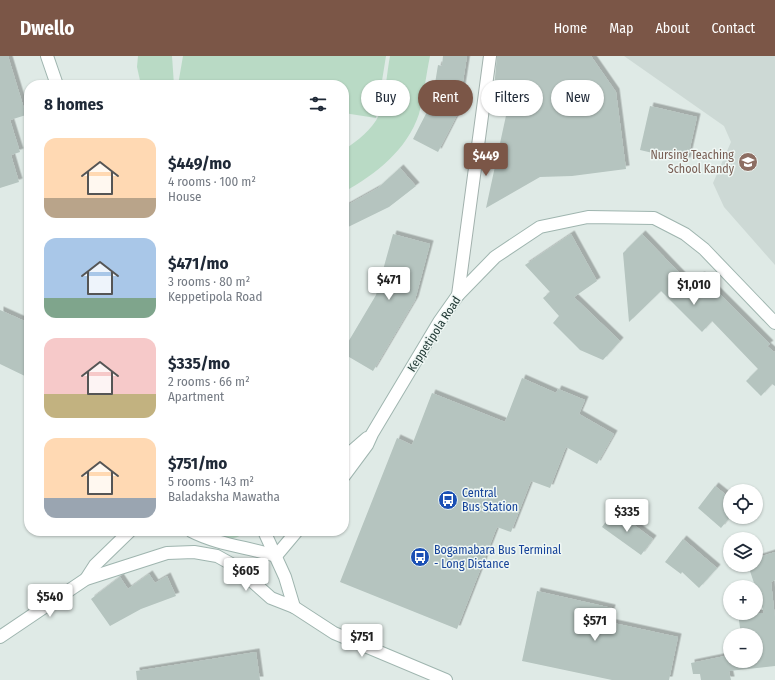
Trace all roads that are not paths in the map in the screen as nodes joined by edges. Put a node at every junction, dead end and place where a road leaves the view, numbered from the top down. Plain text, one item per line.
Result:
1 (47, 56) edge
2 (490, 56) edge
3 (54, 80) edge
4 (458, 295) junction
5 (775, 323) edge
6 (372, 434) junction
7 (349, 454) edge
8 (349, 469) edge
9 (125, 536) edge
10 (203, 536) edge
11 (266, 536) edge
12 (293, 536) edge
13 (276, 556) junction
14 (86, 579) junction
15 (294, 607) junction
16 (0, 637) edge
17 (446, 680) edge

1 - 3 street
2 - 4 street
4 - 5 street, Keppetipola Road
4 - 6 street, Keppetipola Road
6 - 7 street, Keppetipola Road
6 - 8 street, Keppetipola Road
9 - 14 street
10 - 13 street
11 - 13 street
12 - 13 street
13 - 15 street
14 - 15 street
14 - 16 street
15 - 17 street

